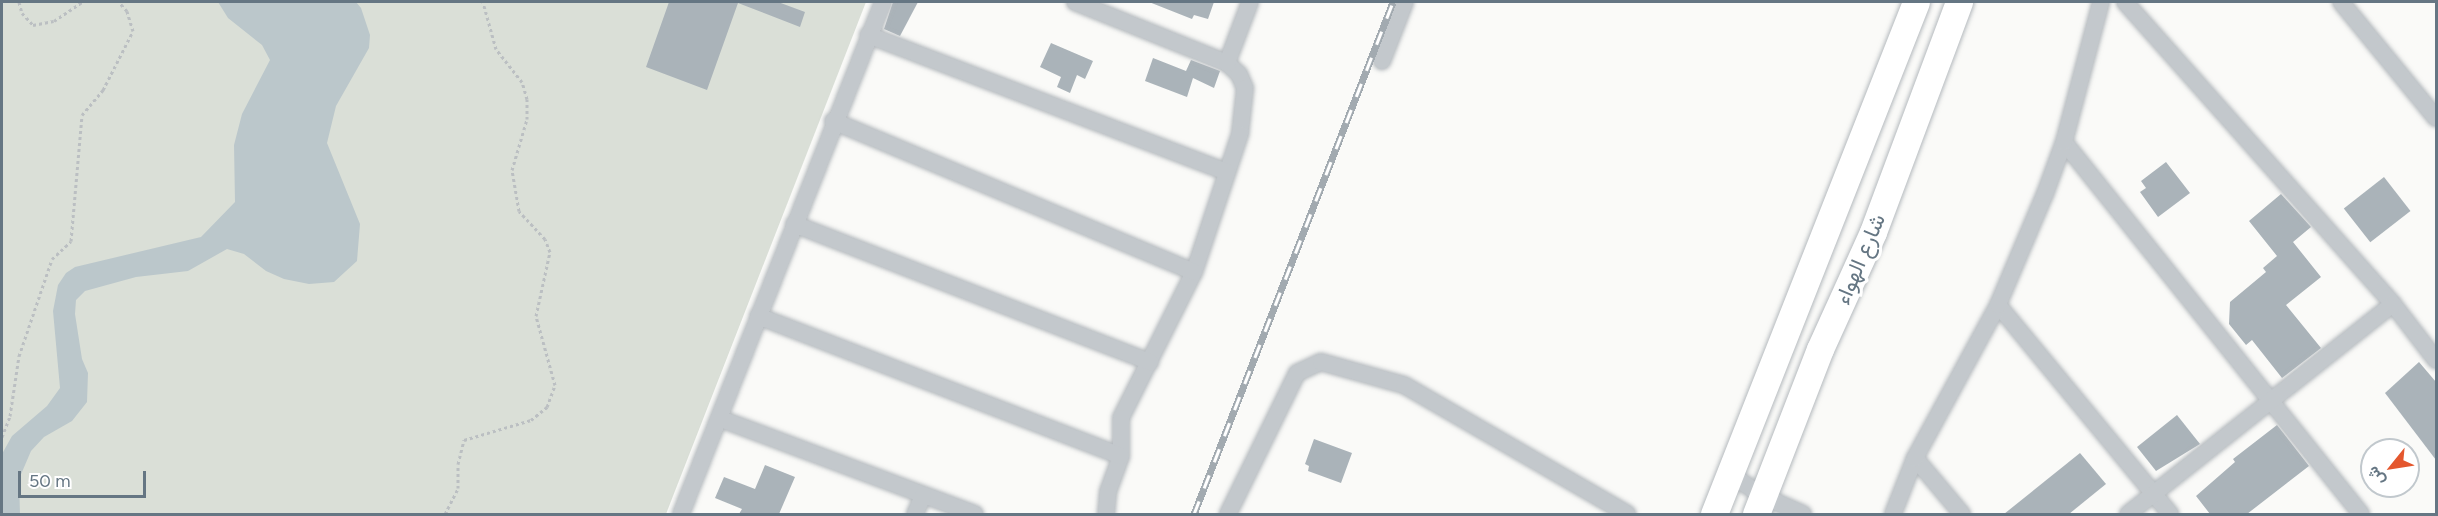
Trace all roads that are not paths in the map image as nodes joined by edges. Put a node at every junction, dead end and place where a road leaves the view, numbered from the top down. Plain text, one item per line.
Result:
1 (883, 2) edge
2 (1075, 2) edge
3 (1250, 2) edge
4 (1405, 2) edge
5 (1916, 2) edge
6 (1959, 2) edge
7 (2101, 2) edge
8 (2125, 2) edge
9 (2341, 2) edge
10 (868, 35) junction
11 (1382, 61) dead end
12 (1227, 63) junction
13 (2436, 118) edge
14 (833, 121) junction
15 (2064, 142) junction
16 (1227, 172) junction
17 (794, 224) junction
18 (1194, 272) junction
19 (2393, 304) junction
20 (1998, 305) junction
21 (758, 316) junction
22 (2436, 360) edge
23 (1150, 362) junction
24 (2269, 402) junction
25 (721, 419) junction
26 (1121, 456) junction
27 (1915, 458) junction
28 (1730, 474) junction
29 (2154, 494) junction
30 (923, 496) junction
31 (1759, 505) edge
32 (681, 514) edge
33 (915, 514) edge
34 (975, 514) edge
35 (1106, 514) edge
36 (1228, 514) edge
37 (1627, 514) edge
38 (1714, 514) edge
39 (1803, 514) edge
40 (1893, 514) edge
41 (1962, 514) edge
42 (2127, 514) edge
43 (2170, 514) edge
44 (2361, 514) edge

1 - 10 street
2 - 12 street
3 - 12 street
4 - 11 street
5 - 28 main road, شارع الهواء
6 - 31 main road, شارع الهواء
7 - 15 street
8 - 19 street
9 - 13 street
10 - 14 street
10 - 16 street
12 - 16 street
14 - 17 street
14 - 18 street
15 - 20 street
15 - 24 street
16 - 18 street
17 - 21 street
17 - 23 street
18 - 23 street
19 - 22 street
19 - 24 street
20 - 27 street
20 - 29 street
21 - 25 street
21 - 26 street
23 - 26 street
24 - 29 street
24 - 44 street
25 - 30 street
25 - 32 street
26 - 35 street
27 - 40 street
27 - 41 street
28 - 31 street
28 - 38 main road, شارع الهواء
29 - 42 street
29 - 43 street
30 - 33 street
30 - 34 street
31 - 39 street
36 - 37 street

